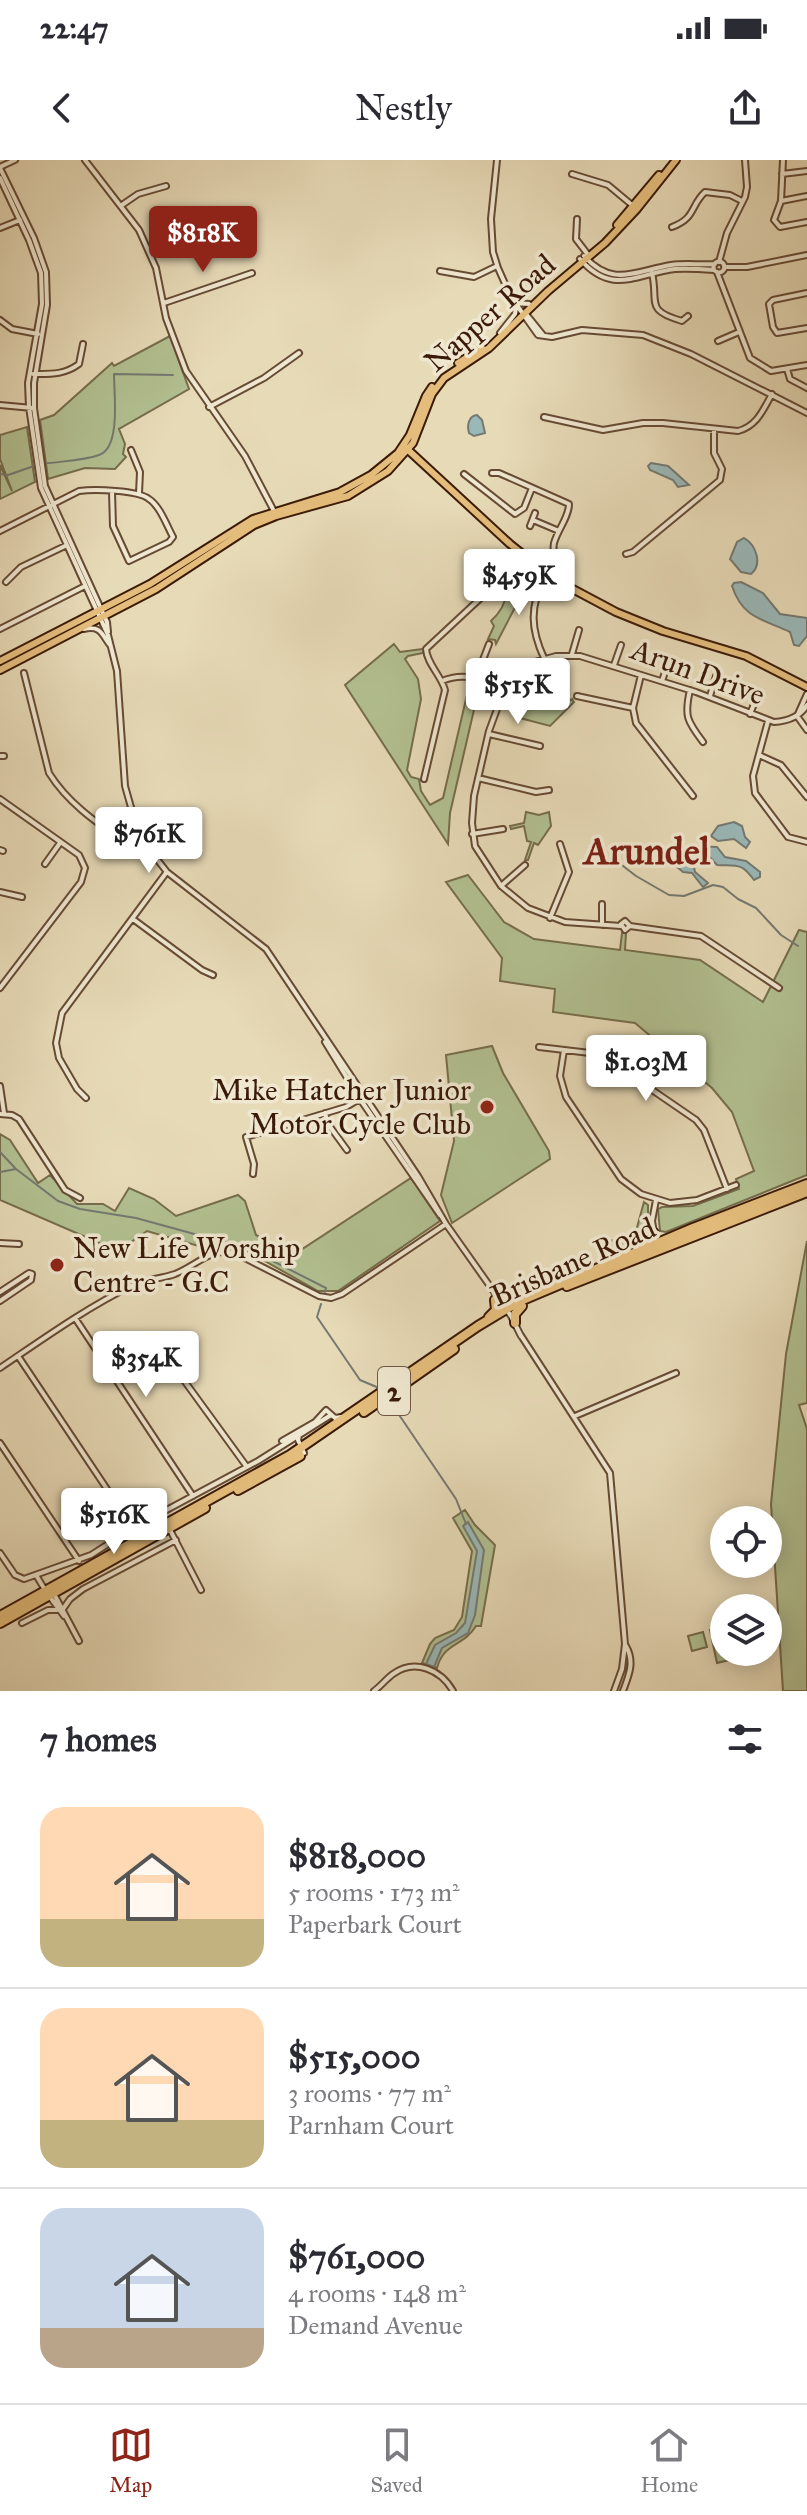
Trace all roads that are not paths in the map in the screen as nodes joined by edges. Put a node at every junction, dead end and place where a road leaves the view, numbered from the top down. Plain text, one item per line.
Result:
1 (15, 160) edge
2 (85, 160) edge
3 (497, 160) edge
4 (674, 160) edge
5 (745, 160) edge
6 (783, 160) edge
7 (0, 168) edge
8 (807, 171) edge
9 (572, 174) dead end
10 (782, 174) junction
11 (0, 178) edge
12 (166, 186) dead end
13 (807, 196) edge
14 (743, 201) junction
15 (781, 201) junction
16 (122, 205) junction
17 (635, 208) junction
18 (22, 219) junction
19 (577, 219) dead end
20 (807, 222) edge
21 (672, 227) dead end
22 (0, 228) edge
23 (807, 255) edge
24 (585, 257) junction
25 (497, 266) junction
26 (716, 267) junction
27 (724, 267) junction
28 (440, 271) dead end
29 (652, 272) junction
30 (252, 273) dead end
31 (807, 293) edge
32 (514, 301) junction
33 (163, 303) junction
34 (529, 304) junction
35 (523, 314) junction
36 (688, 316) dead end
37 (0, 320) edge
38 (807, 328) edge
39 (739, 332) junction
40 (500, 333) junction
41 (40, 334) junction
42 (718, 341) dead end
43 (83, 344) dead end
44 (299, 353) dead end
45 (807, 365) edge
46 (787, 369) junction
47 (32, 374) junction
48 (807, 388) edge
49 (772, 394) junction
50 (0, 405) edge
51 (209, 407) junction
52 (32, 408) junction
53 (807, 413) edge
54 (544, 417) dead end
55 (714, 428) junction
56 (406, 448) junction
57 (131, 450) dead end
58 (492, 473) dead end
59 (464, 474) dead end
60 (533, 487) junction
61 (112, 492) junction
62 (139, 494) junction
63 (50, 505) junction
64 (535, 513) dead end
65 (275, 514) junction
66 (533, 520) junction
67 (530, 526) dead end
68 (0, 531) edge
69 (559, 531) junction
70 (68, 545) junction
71 (626, 554) dead end
72 (549, 573) junction
73 (6, 582) dead end
74 (87, 585) junction
75 (485, 594) dead end
76 (100, 614) junction
77 (0, 629) edge
78 (579, 630) dead end
79 (74, 633) junction
80 (489, 644) dead end
81 (621, 645) dead end
82 (112, 647) junction
83 (572, 655) junction
84 (544, 658) junction
85 (0, 661) edge
86 (668, 663) dead end
87 (614, 665) junction
88 (0, 670) edge
89 (24, 673) dead end
90 (641, 675) junction
91 (716, 676) dead end
92 (476, 679) junction
93 (442, 681) junction
94 (662, 681) junction
95 (807, 687) edge
96 (504, 690) junction
97 (690, 690) junction
98 (758, 694) dead end
99 (807, 694) edge
100 (577, 696) dead end
101 (710, 698) junction
102 (807, 705) edge
103 (633, 708) junction
104 (750, 714) junction
105 (797, 716) junction
106 (768, 721) junction
107 (807, 730) edge
108 (489, 734) junction
109 (703, 742) dead end
110 (540, 746) dead end
111 (759, 755) junction
112 (478, 778) junction
113 (424, 779) dead end
114 (549, 790) dead end
115 (693, 796) dead end
116 (807, 797) edge
117 (0, 799) edge
118 (503, 829) dead end
119 (472, 834) junction
120 (61, 842) junction
121 (807, 842) edge
122 (145, 844) junction
123 (560, 844) dead end
124 (45, 864) dead end
125 (525, 865) dead end
126 (167, 872) junction
127 (501, 886) junction
128 (0, 892) edge
129 (22, 897) dead end
130 (602, 904) dead end
131 (550, 918) junction
132 (133, 919) junction
133 (602, 925) junction
134 (213, 975) dead end
135 (0, 988) edge
136 (779, 988) dead end
137 (539, 1047) dead end
138 (564, 1050) junction
139 (0, 1086) edge
140 (86, 1098) dead end
141 (362, 1098) junction
142 (325, 1113) junction
143 (2, 1114) edge
144 (347, 1150) dead end
145 (253, 1174) dead end
146 (807, 1184) edge
147 (736, 1185) dead end
148 (727, 1189) junction
149 (807, 1192) edge
150 (80, 1198) dead end
151 (656, 1200) junction
152 (446, 1224) junction
153 (654, 1233) junction
154 (0, 1243) edge
155 (19, 1244) dead end
156 (660, 1246) junction
157 (619, 1260) junction
158 (0, 1292) edge
159 (496, 1299) junction
160 (0, 1301) edge
161 (520, 1304) junction
162 (504, 1314) junction
163 (75, 1318) junction
164 (483, 1323) junction
165 (514, 1324) junction
166 (18, 1356) junction
167 (167, 1357) dead end
168 (0, 1368) edge
169 (676, 1373) dead end
170 (352, 1413) junction
171 (331, 1415) junction
172 (574, 1416) junction
173 (308, 1429) junction
174 (293, 1433) junction
175 (290, 1440) junction
176 (0, 1443) edge
177 (275, 1448) junction
178 (301, 1452) junction
179 (247, 1467) junction
180 (193, 1496) junction
181 (133, 1528) junction
182 (169, 1528) junction
183 (176, 1540) junction
184 (0, 1553) edge
185 (79, 1561) junction
186 (37, 1574) junction
187 (201, 1590) dead end
188 (51, 1594) junction
189 (70, 1599) junction
190 (48, 1610) junction
191 (61, 1610) junction
192 (0, 1616) edge
193 (0, 1623) edge
194 (22, 1623) dead end
195 (79, 1641) dead end
196 (625, 1644) junction
197 (630, 1667) junction
198 (622, 1669) junction
199 (374, 1691) edge
200 (453, 1691) edge
201 (614, 1691) edge
202 (623, 1691) edge

1 - 7 street
2 - 16 street
3 - 25 street
4 - 17 main road, Napper Road
5 - 14 street
6 - 10 street
7 - 18 street
8 - 10 street
9 - 17 street
10 - 15 street
11 - 18 street
12 - 16 street
13 - 15 street
14 - 21 street
14 - 26 street
15 - 20 street
16 - 33 street
17 - 24 main road, Napper Road
18 - 22 street
18 - 41 street
19 - 24 street
23 - 27 street
24 - 29 street
24 - 34 main road, Napper Road
24 - 35 main road, Napper Road
25 - 28 street
25 - 32 street
26 - 27 street
26 - 27 street
26 - 29 street
26 - 39 street
29 - 36 street
30 - 33 street
31 - 38 street
32 - 34 street
32 - 35 street
32 - 40 street
33 - 51 street
34 - 35 main road, Napper Road
35 - 40 main road, Napper Road
35 - 49 street
35 - 56 main road, Napper Road
37 - 41 street
39 - 42 street
39 - 46 street
40 - 56 main road, Napper Road
41 - 47 street
43 - 47 street
44 - 51 street
45 - 46 street
46 - 48 street
47 - 52 street
49 - 53 street
49 - 55 street
50 - 52 street
51 - 65 street
52 - 63 street
54 - 55 street
55 - 71 street
56 - 65 main road, Napper Road
56 - 72 main road
57 - 62 street
58 - 60 street
59 - 60 street
60 - 69 street
61 - 62 street
61 - 62 street
61 - 63 street
63 - 68 street
63 - 70 street
64 - 66 street
65 - 76 main road, Napper Road
66 - 67 street
66 - 69 street
69 - 72 street
70 - 73 street
70 - 74 street
72 - 84 street
72 - 95 main road
74 - 76 street
74 - 77 street
75 - 93 street
76 - 79 main road, Napper Road
76 - 82 street
76 - 85 main road, Napper Road
78 - 83 street
79 - 82 street
79 - 88 main road, Napper Road
80 - 92 street
81 - 87 street
82 - 122 street
83 - 84 street, Arun Drive
83 - 87 street, Arun Drive
84 - 96 street, Arun Drive
86 - 94 street
87 - 90 street, Arun Drive
89 - 122 street
90 - 94 street, Arun Drive
90 - 103 street
91 - 101 street
92 - 93 street
92 - 96 street
93 - 113 street
94 - 97 street, Arun Drive
96 - 108 street, Arun Drive
97 - 101 street, Arun Drive
97 - 109 street
98 - 104 street
99 - 105 street, Arun Drive
100 - 103 street
101 - 104 street, Arun Drive
102 - 105 street, Arun Drive
103 - 115 street
104 - 106 street, Arun Drive
105 - 106 street, Arun Drive
105 - 107 street
106 - 111 street
108 - 110 street
108 - 112 street, Arun Drive
111 - 116 street
111 - 121 street
112 - 114 street
112 - 119 street, Arun Drive
117 - 120 street
118 - 119 street
119 - 127 street
120 - 124 street
120 - 135 street
122 - 126 street
123 - 131 street
125 - 127 street
126 - 132 street
126 - 141 street
127 - 131 street
128 - 129 street
130 - 133 street
131 - 133 street
132 - 134 street
132 - 140 street
133 - 136 street
137 - 138 street
138 - 148 street
138 - 151 street
139 - 143 street
141 - 142 street
141 - 152 street
142 - 144 street
142 - 145 street
143 - 150 street
146 - 156 highway, Brisbane Road / 2
147 - 148 street
148 - 151 street
149 - 156 highway, Brisbane Road / 2
151 - 153 street
152 - 159 street
152 - 163 street
153 - 156 street
153 - 157 highway
154 - 155 street
156 - 157 highway, Brisbane Road / 2
156 - 161 highway, Brisbane Road / 2
157 - 161 highway, Brisbane Road / 2
158 - 160 street
159 - 161 highway
159 - 162 street
159 - 164 highway
161 - 162 highway, Brisbane Road / 2
161 - 165 highway
162 - 164 highway, Brisbane Road / 2
162 - 165 highway
162 - 178 highway, Brisbane Road / 2
163 - 166 street
163 - 180 street
164 - 170 highway, Brisbane Road / 2
165 - 172 street
166 - 168 street
166 - 181 street
167 - 179 street
169 - 172 street
170 - 171 street
170 - 178 highway, Brisbane Road / 2
171 - 173 street
171 - 174 street
172 - 196 street
173 - 175 street
173 - 178 street
174 - 175 street
174 - 177 street
175 - 177 street
175 - 178 street
176 - 185 street
177 - 179 street
178 - 182 highway, Brisbane Road / 2
178 - 188 highway, Brisbane Road / 2
179 - 180 street
180 - 181 street
181 - 185 street
182 - 183 street
182 - 188 highway, Brisbane Road / 2
183 - 187 street
183 - 189 street
184 - 186 street
185 - 186 street
186 - 188 street
188 - 189 street
188 - 190 street
188 - 191 street
188 - 192 highway, Brisbane Road / 2
188 - 193 highway, Brisbane Road / 2
189 - 191 street
190 - 191 street
190 - 194 street
191 - 195 street
196 - 197 street
196 - 198 street
197 - 198 street
197 - 202 street
198 - 201 street
199 - 200 street

